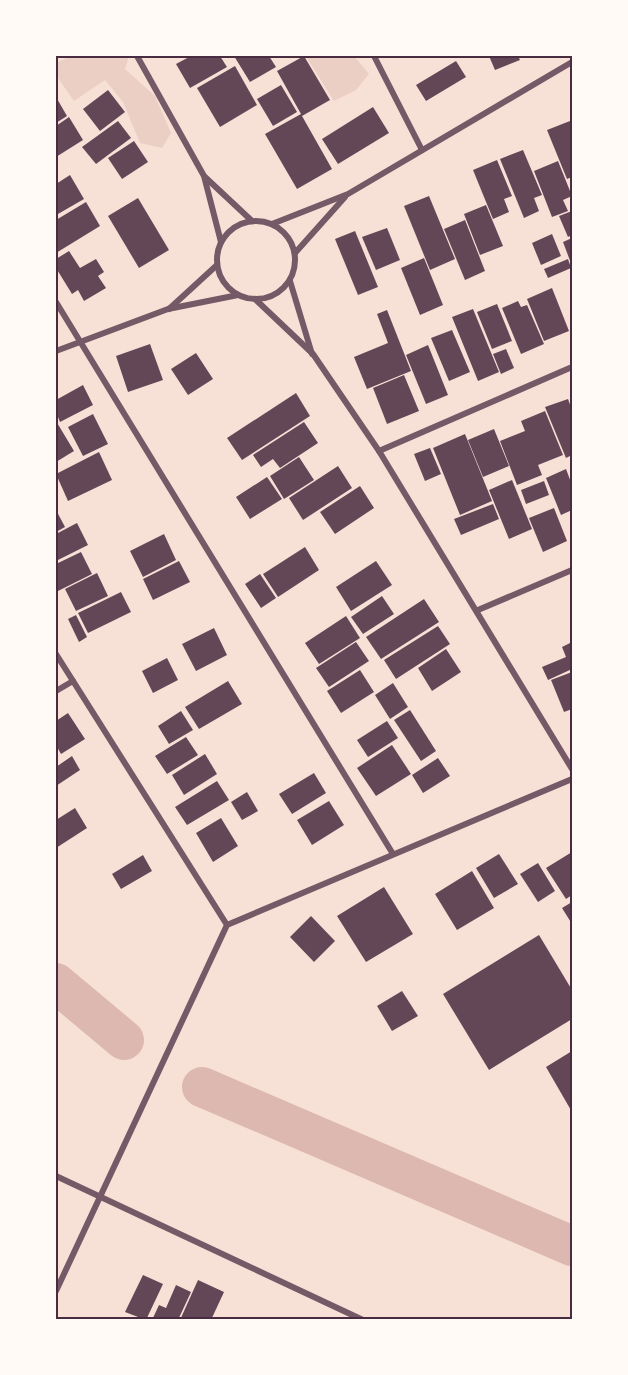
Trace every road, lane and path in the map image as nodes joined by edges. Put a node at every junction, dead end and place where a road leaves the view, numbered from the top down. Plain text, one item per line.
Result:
1 (137, 56) edge
2 (374, 56) edge
3 (573, 62) edge
4 (422, 150) junction
5 (204, 176) junction
6 (348, 194) junction
7 (252, 220) junction
8 (272, 224) junction
9 (220, 242) junction
10 (295, 253) junction
11 (217, 265) junction
12 (290, 281) junction
13 (238, 296) junction
14 (255, 299) junction
15 (56, 302) edge
16 (168, 309) junction
17 (80, 342) junction
18 (56, 351) edge
19 (313, 354) junction
20 (573, 367) edge
21 (379, 451) junction
22 (573, 570) edge
23 (478, 610) junction
24 (56, 654) edge
25 (73, 681) junction
26 (56, 691) edge
27 (573, 769) edge
28 (573, 779) edge
29 (393, 854) junction
30 (227, 925) junction
31 (56, 1176) edge
32 (100, 1197) junction
33 (56, 1291) edge
34 (363, 1320) edge

1 - 5 street
2 - 4 street
3 - 4 street
4 - 6 street
5 - 7 street
5 - 9 street
6 - 8 street
6 - 10 street
7 - 8 street
7 - 9 street
8 - 10 street
9 - 11 street
10 - 12 street
11 - 13 street
11 - 16 street
12 - 14 street
12 - 19 street
13 - 14 street
13 - 16 street
14 - 19 street
15 - 17 street
16 - 17 street
17 - 18 street
17 - 29 street
19 - 21 street
20 - 21 street
21 - 23 street
22 - 23 street
23 - 27 street
24 - 25 street
25 - 26 street
25 - 30 street
28 - 29 street
29 - 30 street
30 - 32 street
31 - 32 street
32 - 33 street
32 - 34 street

